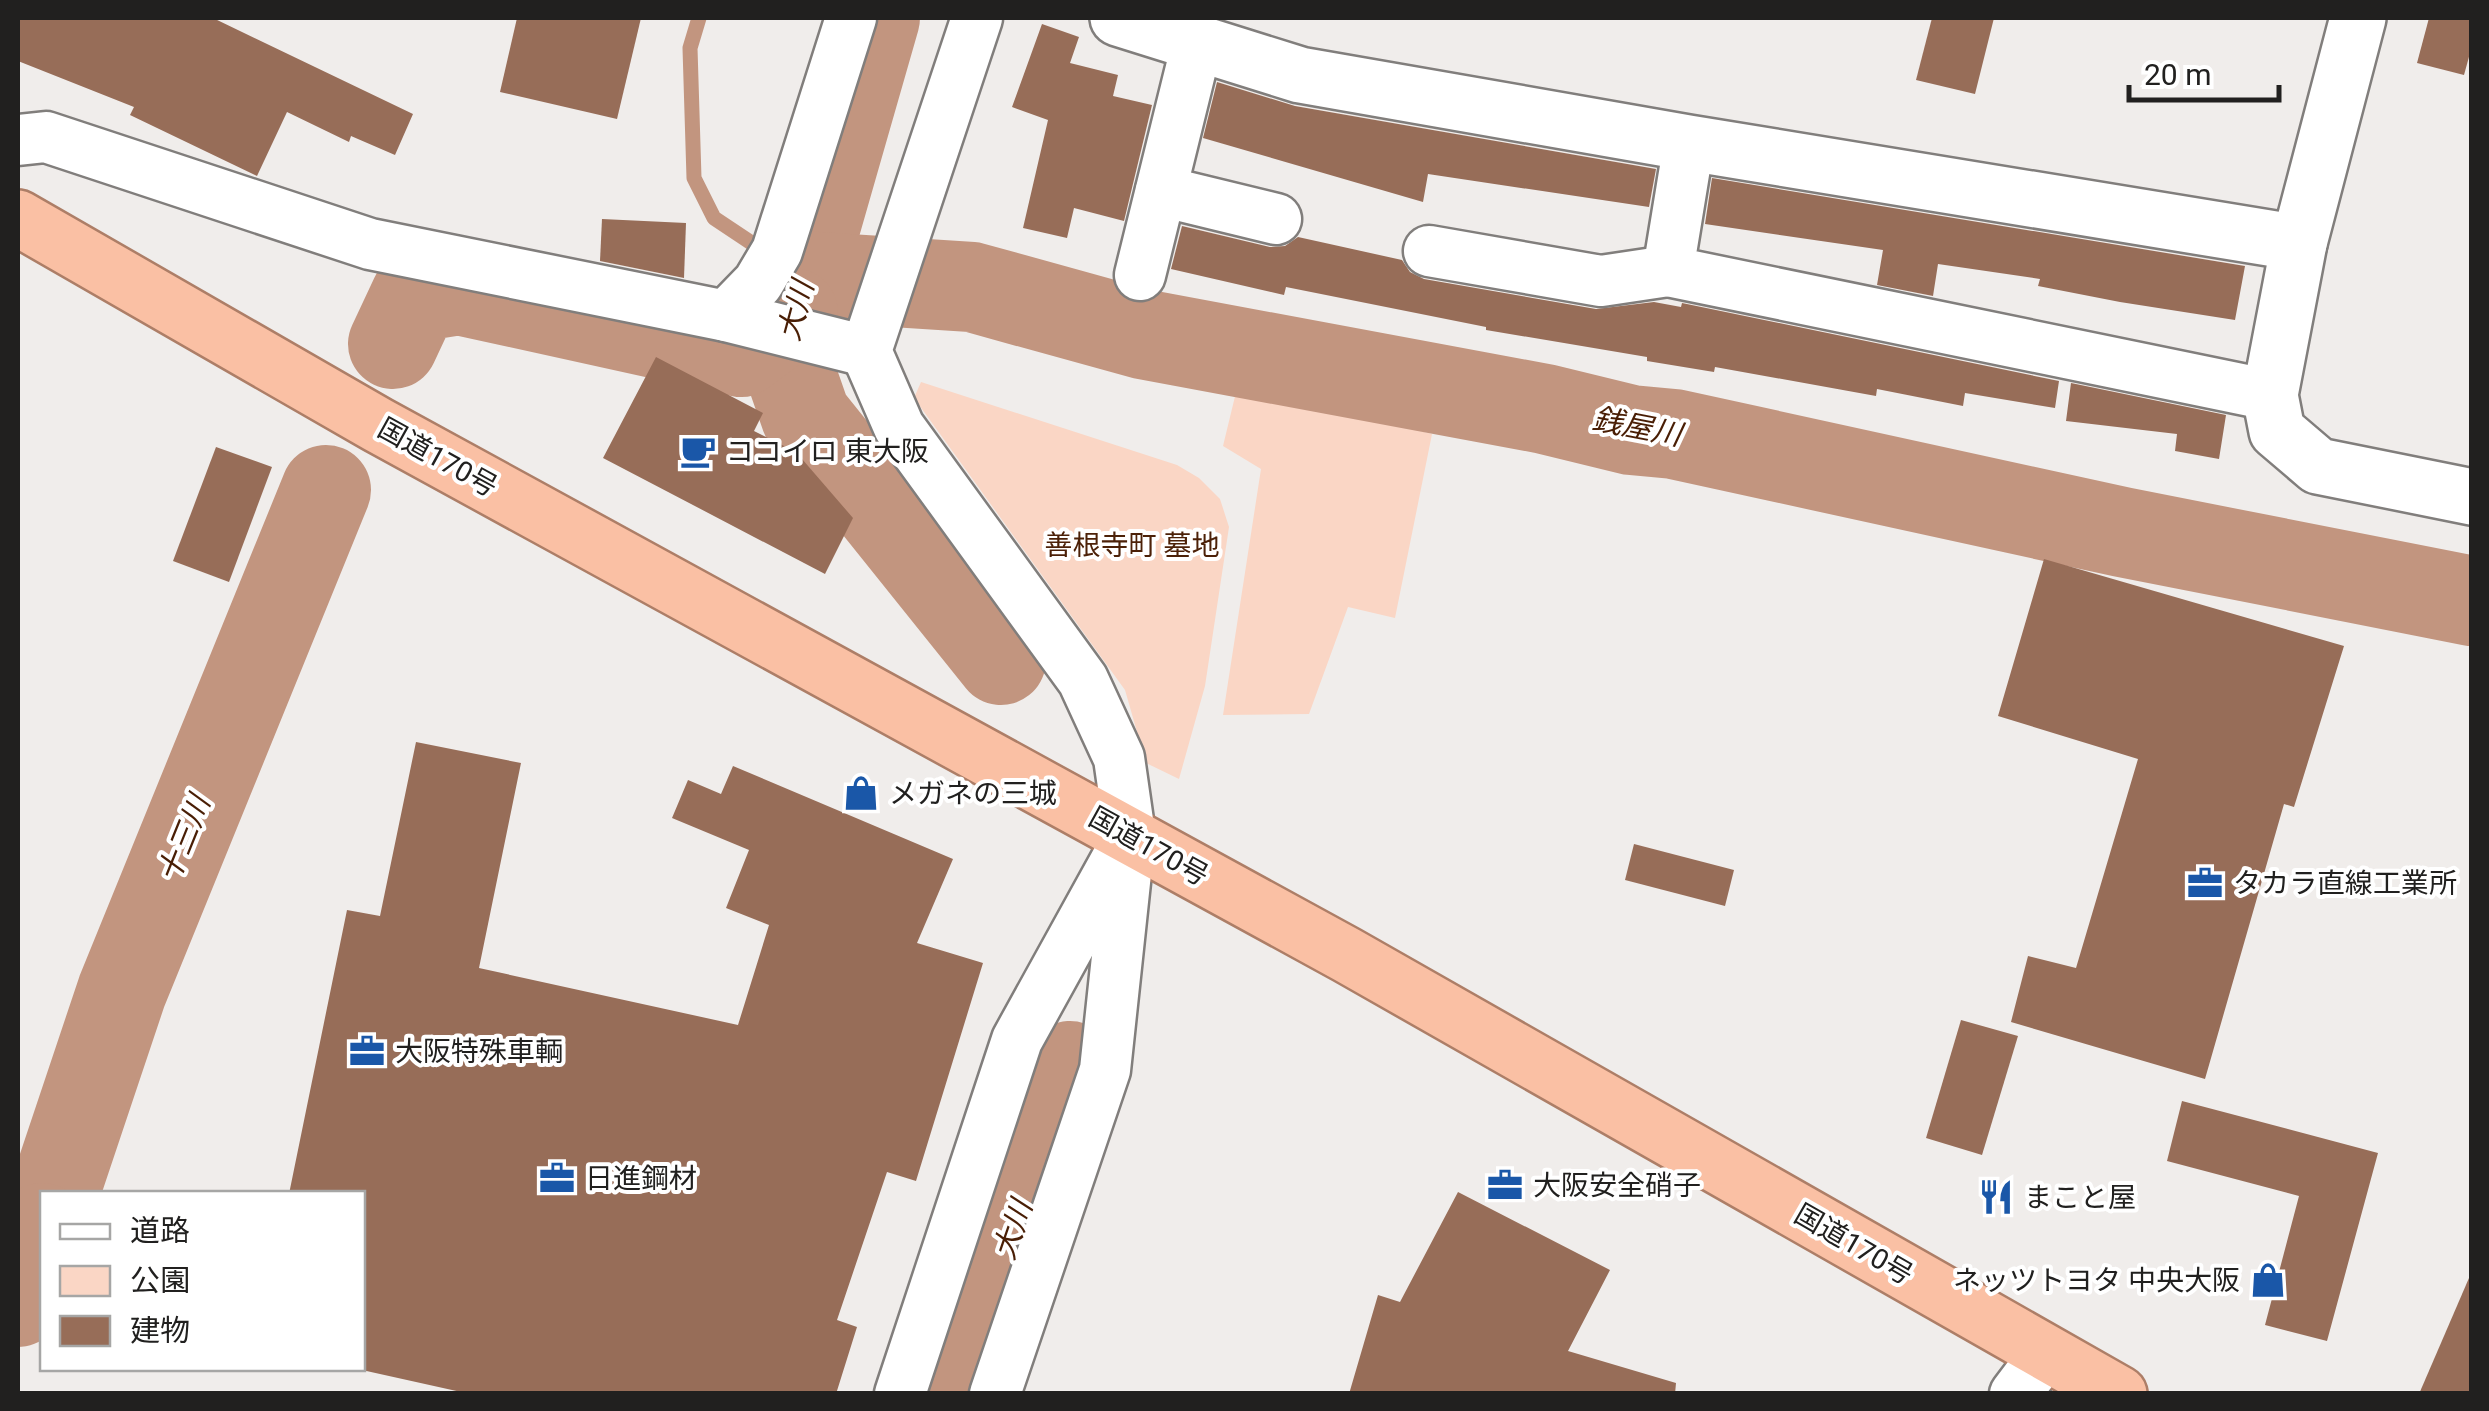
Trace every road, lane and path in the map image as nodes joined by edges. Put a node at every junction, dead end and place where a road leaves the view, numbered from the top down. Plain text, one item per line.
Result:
1 (851, 18) edge
2 (977, 18) edge
3 (1118, 18) edge
4 (2358, 18) edge
5 (1198, 44) junction
6 (18, 140) edge
7 (1689, 144) junction
8 (1161, 191) junction
9 (18, 218) edge
10 (1276, 219) dead end
11 (2299, 243) junction
12 (1429, 251) dead end
13 (1668, 272) junction
14 (1140, 275) dead end
15 (738, 319) junction
16 (861, 342) junction
17 (2270, 395) junction
18 (2472, 497) edge
19 (1130, 834) junction
20 (2031, 1373) edge
21 (900, 1394) edge
22 (996, 1394) edge
23 (2119, 1394) edge

1 - 15 street
2 - 16 street
3 - 5 street
4 - 11 street
5 - 7 street
5 - 8 street
6 - 15 street
7 - 11 street
7 - 13 street
8 - 10 street
8 - 14 street
9 - 19 highway, 国道170号
11 - 17 street
12 - 13 street
13 - 17 street
15 - 16 street
16 - 19 street
17 - 18 street
19 - 20 highway, 国道170号
19 - 21 street
19 - 22 street
20 - 23 highway, 国道170号

